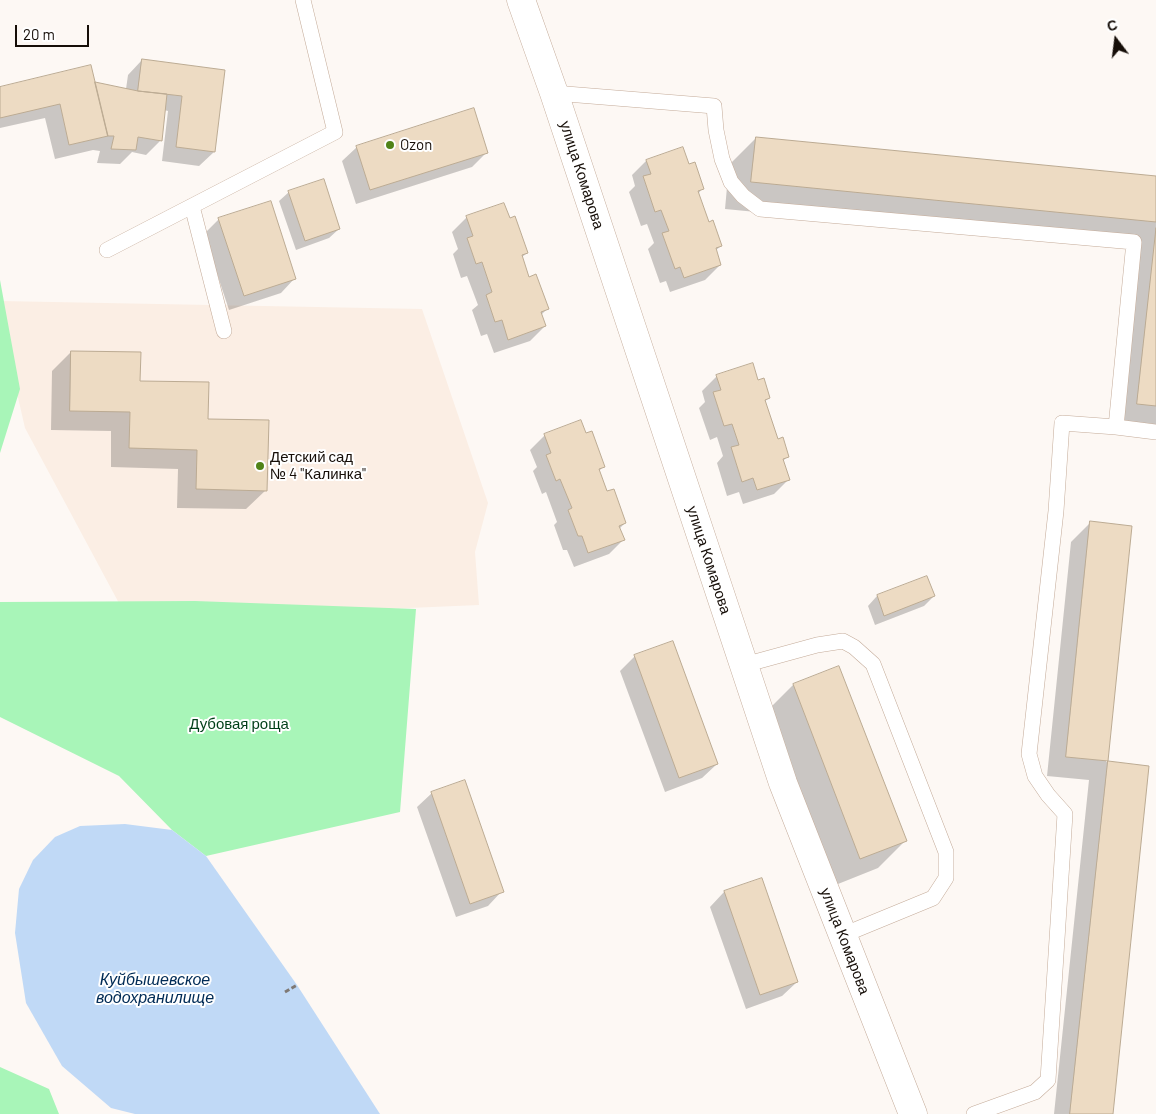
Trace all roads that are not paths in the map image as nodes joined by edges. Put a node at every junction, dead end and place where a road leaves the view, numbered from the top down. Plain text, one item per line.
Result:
1 (304, 0) edge
2 (521, 0) edge
3 (554, 93) junction
4 (192, 206) junction
5 (107, 250) dead end
6 (224, 330) dead end
7 (1116, 427) junction
8 (1156, 432) edge
9 (744, 664) junction
10 (843, 935) junction
11 (913, 1114) edge
12 (974, 1114) edge

1 - 4 lane
2 - 3 street, улица Комарова
3 - 7 lane
3 - 9 street, улица Комарова
4 - 5 lane
4 - 6 lane
7 - 8 lane
7 - 12 lane
9 - 10 street, улица Комарова
9 - 10 lane
10 - 11 street, улица Комарова

